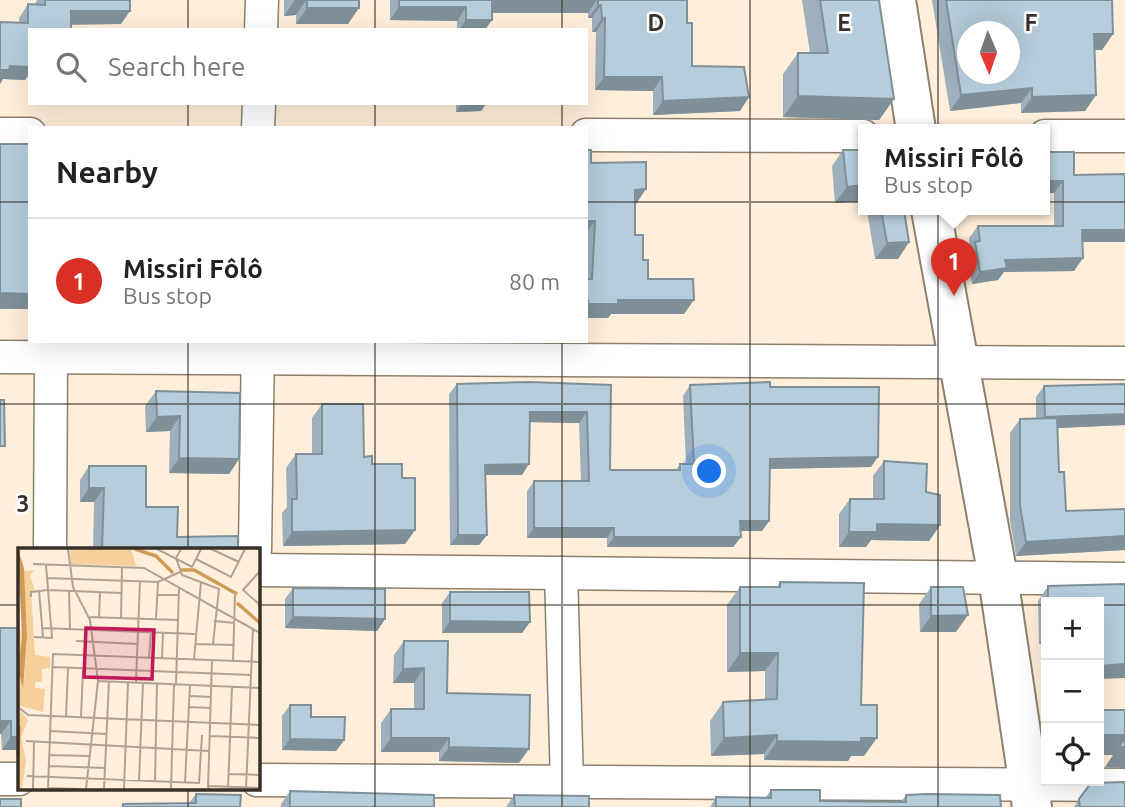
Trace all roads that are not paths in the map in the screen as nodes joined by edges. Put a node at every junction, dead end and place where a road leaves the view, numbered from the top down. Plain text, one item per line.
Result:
1 (262, 0) edge
2 (896, 0) edge
3 (261, 28) edge
4 (259, 105) edge
5 (915, 124) edge
6 (258, 126) edge
7 (0, 134) edge
8 (28, 134) edge
9 (588, 135) edge
10 (858, 136) edge
11 (1050, 136) edge
12 (1125, 136) edge
13 (931, 215) edge
14 (258, 350) edge
15 (0, 357) edge
16 (51, 357) junction
17 (958, 362) junction
18 (1125, 363) edge
19 (50, 548) edge
20 (255, 548) edge
21 (259, 570) edge
22 (561, 573) junction
23 (998, 577) junction
24 (1125, 579) edge
25 (0, 779) edge
26 (18, 779) edge
27 (259, 780) edge
28 (567, 782) junction
29 (1125, 785) edge
30 (1030, 795) edge

1 - 3 street
2 - 5 main road
4 - 6 street
7 - 8 street
9 - 10 street
11 - 12 street
13 - 17 main road
14 - 16 street
14 - 17 street
14 - 20 street
15 - 16 street
16 - 19 street
17 - 18 street
17 - 23 main road
21 - 22 street
22 - 23 street
22 - 28 street
23 - 24 street
23 - 30 main road
25 - 26 street
27 - 28 street
28 - 30 street
29 - 30 street

